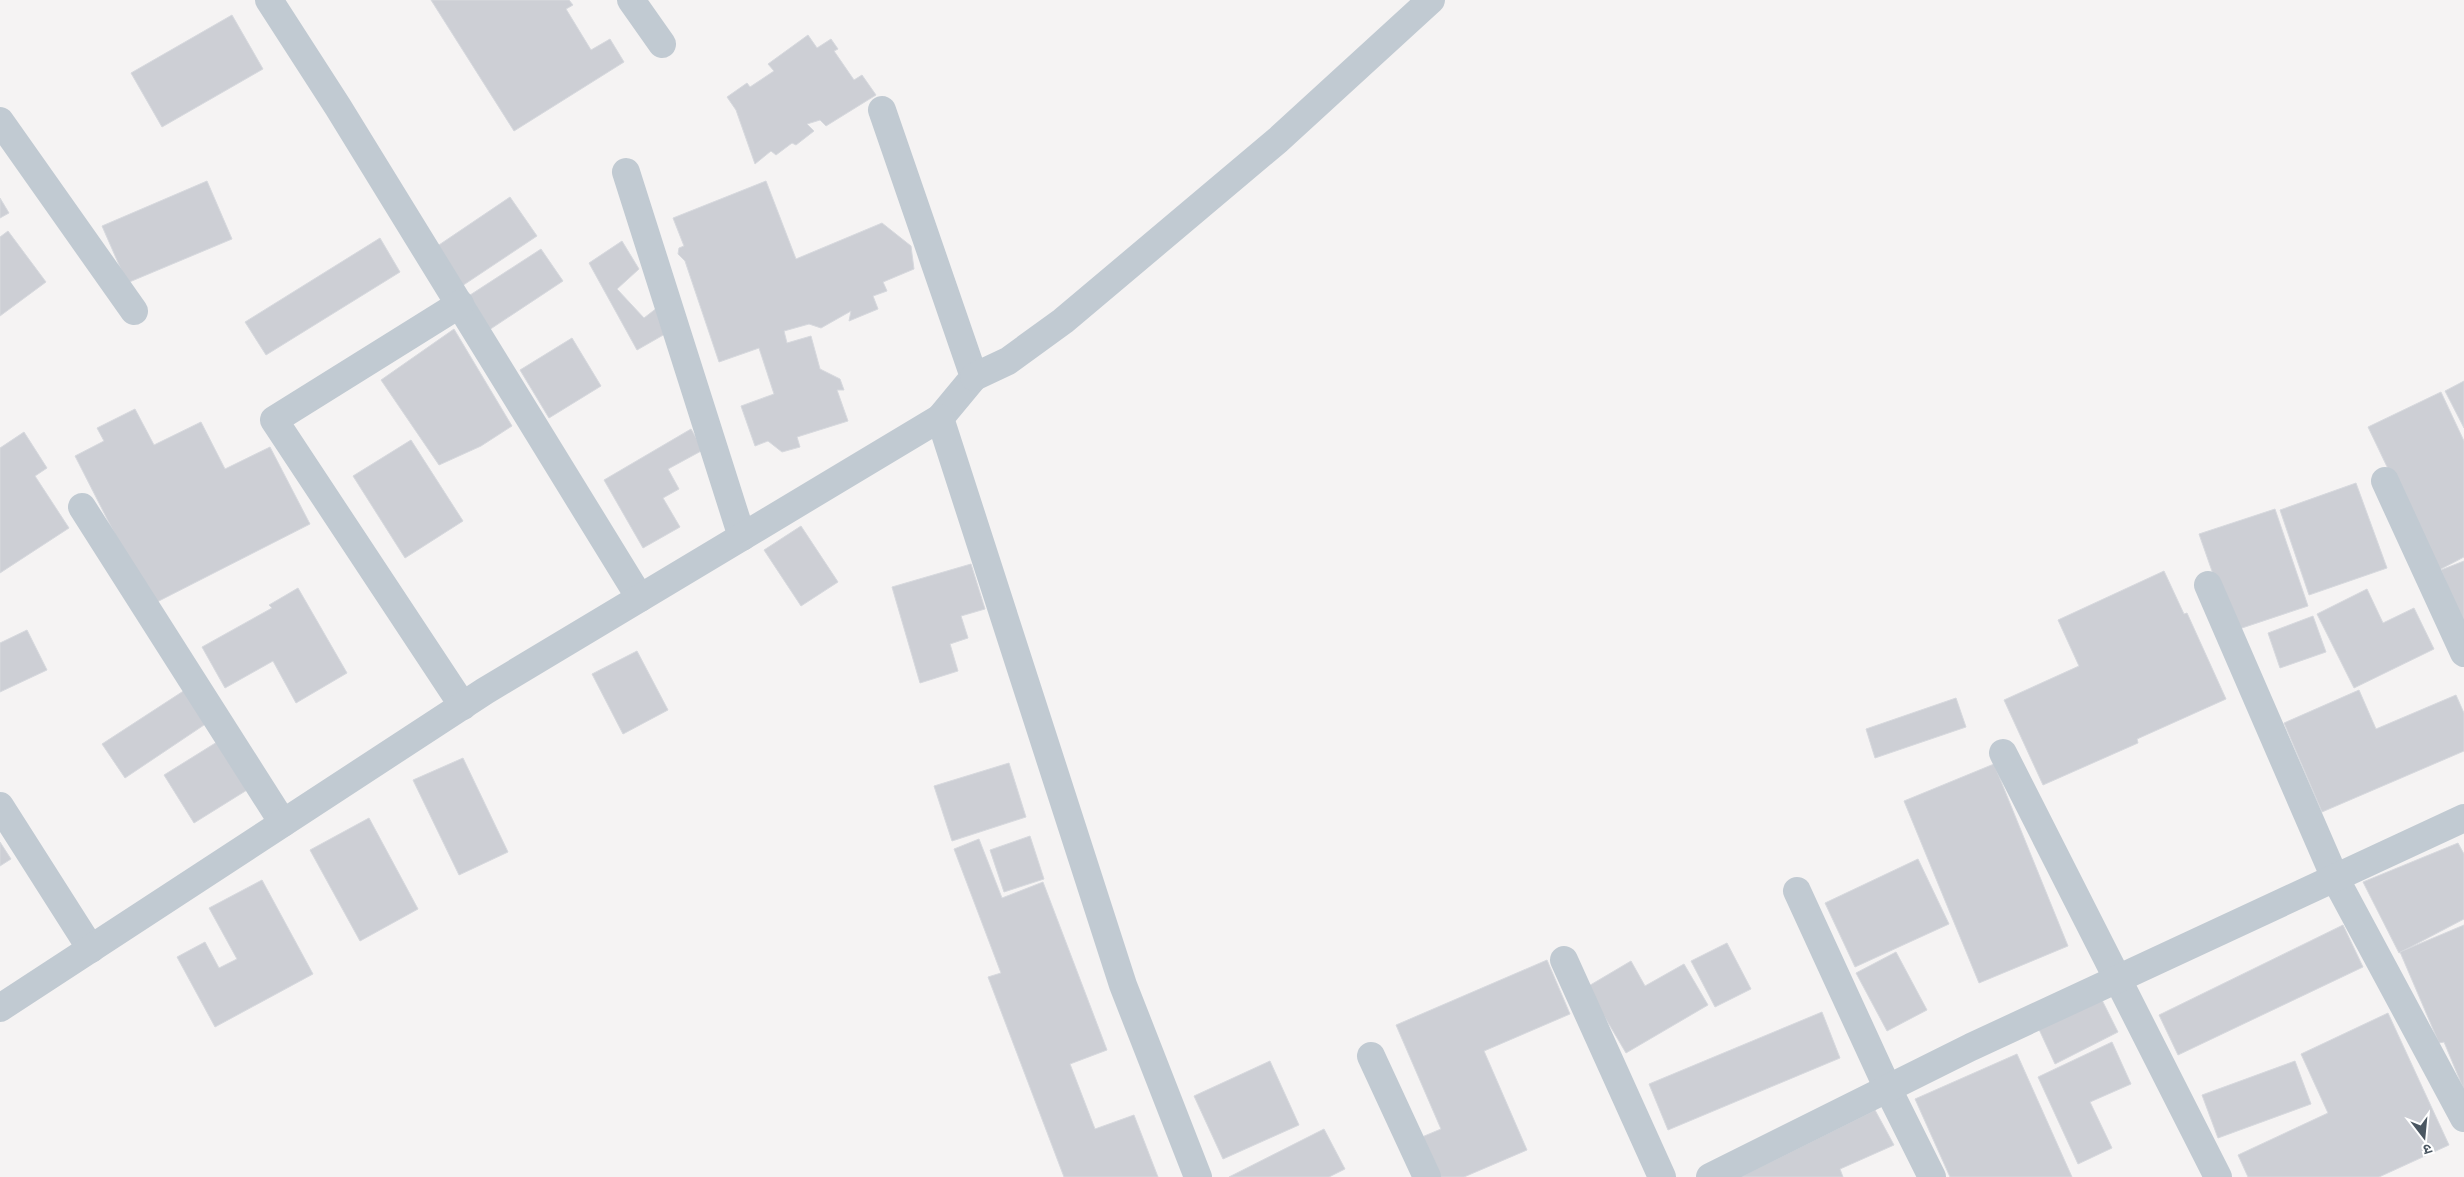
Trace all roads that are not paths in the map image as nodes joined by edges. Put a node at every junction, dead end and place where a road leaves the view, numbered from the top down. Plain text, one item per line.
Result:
1 (269, 0) edge
2 (631, 0) edge
3 (1431, 0) edge
4 (662, 44) dead end
5 (882, 110) dead end
6 (0, 121) edge
7 (626, 172) dead end
8 (460, 304) junction
9 (134, 311) dead end
10 (974, 377) junction
11 (940, 418) junction
12 (2385, 481) dead end
13 (82, 507) dead end
14 (742, 537) junction
15 (2208, 585) dead end
16 (640, 598) junction
17 (2464, 653) edge
18 (463, 706) junction
19 (2003, 752) dead end
20 (0, 806) edge
21 (2463, 820) edge
22 (283, 823) junction
23 (2335, 878) junction
24 (1797, 891) dead end
25 (91, 949) junction
26 (1564, 960) dead end
27 (2117, 980) junction
28 (0, 1008) edge
29 (1371, 1056) dead end
30 (1888, 1089) junction
31 (2464, 1118) edge
32 (1198, 1177) edge
33 (1427, 1177) edge
34 (1662, 1177) edge
35 (1710, 1177) edge
36 (1932, 1177) edge
37 (2218, 1177) edge

1 - 8 street
2 - 4 street
3 - 10 street
5 - 10 street
6 - 9 street
7 - 14 street
8 - 16 street
8 - 18 street
10 - 11 street
11 - 14 street
11 - 32 street
12 - 17 street
13 - 22 street
14 - 16 street
15 - 23 street
16 - 18 street
18 - 22 street
19 - 27 street
20 - 25 street
21 - 23 street
22 - 25 street
23 - 27 street
23 - 31 street
24 - 30 street
25 - 28 street
26 - 34 street
27 - 30 street
27 - 37 street
29 - 33 street
30 - 35 street
30 - 36 street

